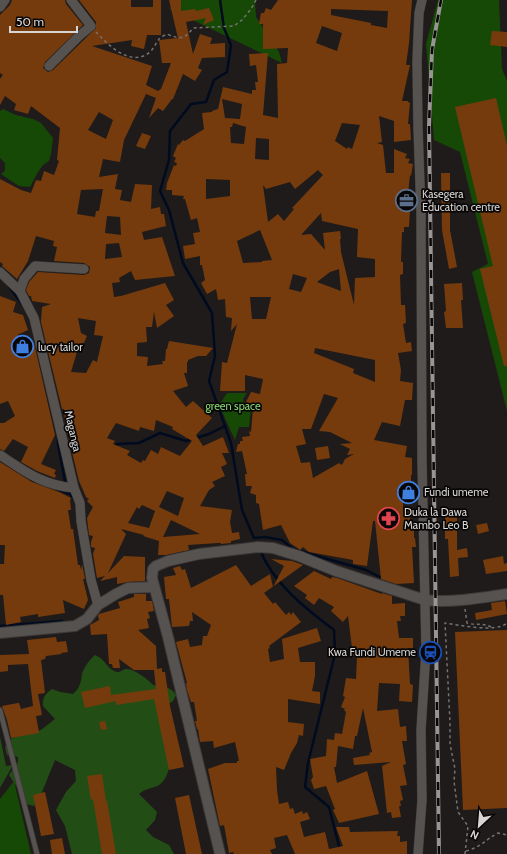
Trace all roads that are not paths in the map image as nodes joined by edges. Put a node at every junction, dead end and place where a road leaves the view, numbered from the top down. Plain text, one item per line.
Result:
1 (5, 0) edge
2 (71, 0) edge
3 (422, 0) edge
4 (0, 7) edge
5 (49, 66) dead end
6 (84, 269) dead end
7 (0, 272) edge
8 (20, 291) junction
9 (0, 455) edge
10 (74, 488) junction
11 (154, 588) junction
12 (507, 594) edge
13 (425, 600) junction
14 (98, 605) junction
15 (0, 633) edge
16 (0, 710) edge
17 (37, 854) edge
18 (220, 854) edge
19 (418, 854) edge

1 - 4 street
2 - 5 street
3 - 13 street
6 - 8 street
7 - 8 street, Maganga
8 - 10 street, Maganga
9 - 10 street
10 - 14 street, Maganga
11 - 13 street
11 - 14 street
11 - 18 street
12 - 13 street
13 - 19 street
14 - 15 street
16 - 17 lane

